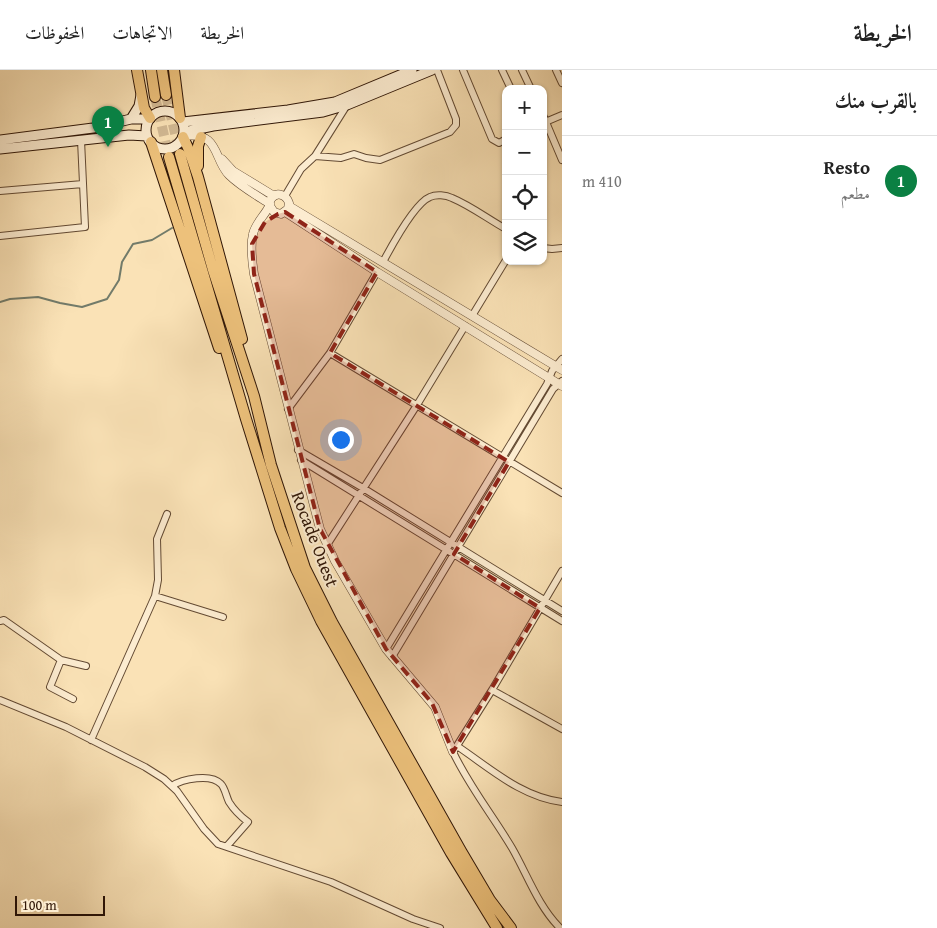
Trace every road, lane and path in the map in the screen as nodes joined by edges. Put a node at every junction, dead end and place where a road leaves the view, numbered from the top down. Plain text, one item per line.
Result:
1 (137, 70) edge
2 (152, 70) edge
3 (162, 70) edge
4 (174, 70) edge
5 (412, 70) edge
6 (432, 70) edge
7 (437, 70) edge
8 (463, 70) edge
9 (502, 70) edge
10 (522, 70) edge
11 (556, 70) edge
12 (562, 83) edge
13 (509, 85) edge
14 (529, 85) edge
15 (141, 92) junction
16 (166, 95) tunnel mouth
17 (155, 97) tunnel mouth
18 (347, 106) junction
19 (562, 115) edge
20 (150, 118) junction
21 (131, 119) junction
22 (182, 120) junction
23 (547, 122) edge
24 (547, 127) edge
25 (183, 135) junction
26 (201, 137) junction
27 (149, 139) junction
28 (0, 140) edge
29 (81, 140) junction
30 (502, 141) edge
31 (0, 149) edge
32 (218, 153) junction
33 (180, 154) tunnel mouth
34 (315, 156) junction
35 (169, 157) tunnel mouth
36 (562, 160) edge
37 (198, 178) junction
38 (82, 184) junction
39 (0, 191) edge
40 (274, 196) junction
41 (285, 196) junction
42 (270, 205) junction
43 (284, 211) junction
44 (502, 226) edge
45 (0, 236) edge
46 (252, 244) junction
47 (547, 248) edge
48 (562, 248) edge
49 (383, 262) junction
50 (503, 265) edge
51 (377, 272) junction
52 (472, 315) junction
53 (465, 326) junction
54 (330, 353) junction
55 (562, 359) edge
56 (559, 368) edge
57 (549, 378) junction
58 (561, 383) edge
59 (254, 396) junction
60 (416, 405) junction
61 (288, 409) junction
62 (246, 419) junction
63 (298, 450) junction
64 (301, 460) junction
65 (506, 460) junction
66 (364, 488) junction
67 (562, 493) edge
68 (359, 496) junction
69 (167, 514) dead end
70 (451, 542) junction
71 (327, 545) junction
72 (459, 547) junction
73 (447, 550) junction
74 (454, 554) junction
75 (562, 571) edge
76 (155, 596) junction
77 (544, 600) junction
78 (540, 608) junction
79 (562, 611) edge
80 (223, 617) dead end
81 (0, 621) edge
82 (562, 621) edge
83 (386, 649) junction
84 (392, 657) junction
85 (61, 660) junction
86 (86, 666) dead end
87 (492, 690) junction
88 (73, 699) dead end
89 (0, 700) edge
90 (562, 729) edge
91 (92, 740) junction
92 (455, 749) junction
93 (172, 786) junction
94 (562, 802) edge
95 (227, 846) junction
96 (440, 928) edge
97 (497, 928) edge
98 (511, 928) edge
99 (560, 928) edge

1 - 15 highway
2 - 17 highway
3 - 16 highway
4 - 22 highway
5 - 22 main road
6 - 18 main road
7 - 34 street
8 - 30 street
9 - 13 street
10 - 14 street
11 - 12 street
15 - 20 highway
15 - 21 main road
18 - 25 main road
18 - 34 street
19 - 23 street
20 - 21 main road
20 - 22 main road
20 - 27 main road
21 - 28 main road
22 - 25 main road
24 - 36 street
25 - 26 street
25 - 27 main road
25 - 37 highway
26 - 32 street
26 - 37 highway
27 - 29 main road
27 - 62 highway
29 - 31 main road
29 - 38 street
32 - 40 street
32 - 42 street
33 - 59 highway, Rocade Ouest
34 - 41 street
35 - 62 highway, Rocade Ouest
37 - 59 highway
38 - 39 street
38 - 45 street
40 - 41 street
40 - 42 street
41 - 43 street
42 - 43 street
42 - 46 street
43 - 46 street
43 - 49 street
43 - 51 street
44 - 49 street
46 - 61 street
47 - 48 street
49 - 51 street
49 - 51 street
49 - 52 street
50 - 52 street
51 - 53 street
51 - 54 street
52 - 53 street
52 - 53 street
52 - 56 street
53 - 57 street
53 - 60 street
54 - 60 street
54 - 61 street
55 - 56 street
56 - 57 street
57 - 58 street
57 - 65 street
58 - 65 street
59 - 98 highway, Rocade Ouest
60 - 65 street
60 - 66 street
61 - 63 street
62 - 97 highway, Rocade Ouest
63 - 64 street
63 - 66 street
64 - 68 street
64 - 71 street
65 - 67 street
65 - 70 street
65 - 72 street
66 - 68 street
66 - 70 street
68 - 71 street
68 - 73 street
69 - 76 street
70 - 72 street
70 - 73 street
71 - 83 street
72 - 74 street
72 - 77 street
73 - 74 street
73 - 83 street
74 - 78 street
74 - 84 street
75 - 77 street
76 - 80 street
76 - 91 street
77 - 78 street
77 - 79 street
78 - 82 street
78 - 87 street
81 - 85 street
83 - 84 street
84 - 92 street
85 - 86 street
85 - 88 street
87 - 90 street
87 - 92 street
89 - 91 street
91 - 93 street
92 - 94 street
92 - 99 street
93 - 95 street
93 - 95 street
95 - 96 street

